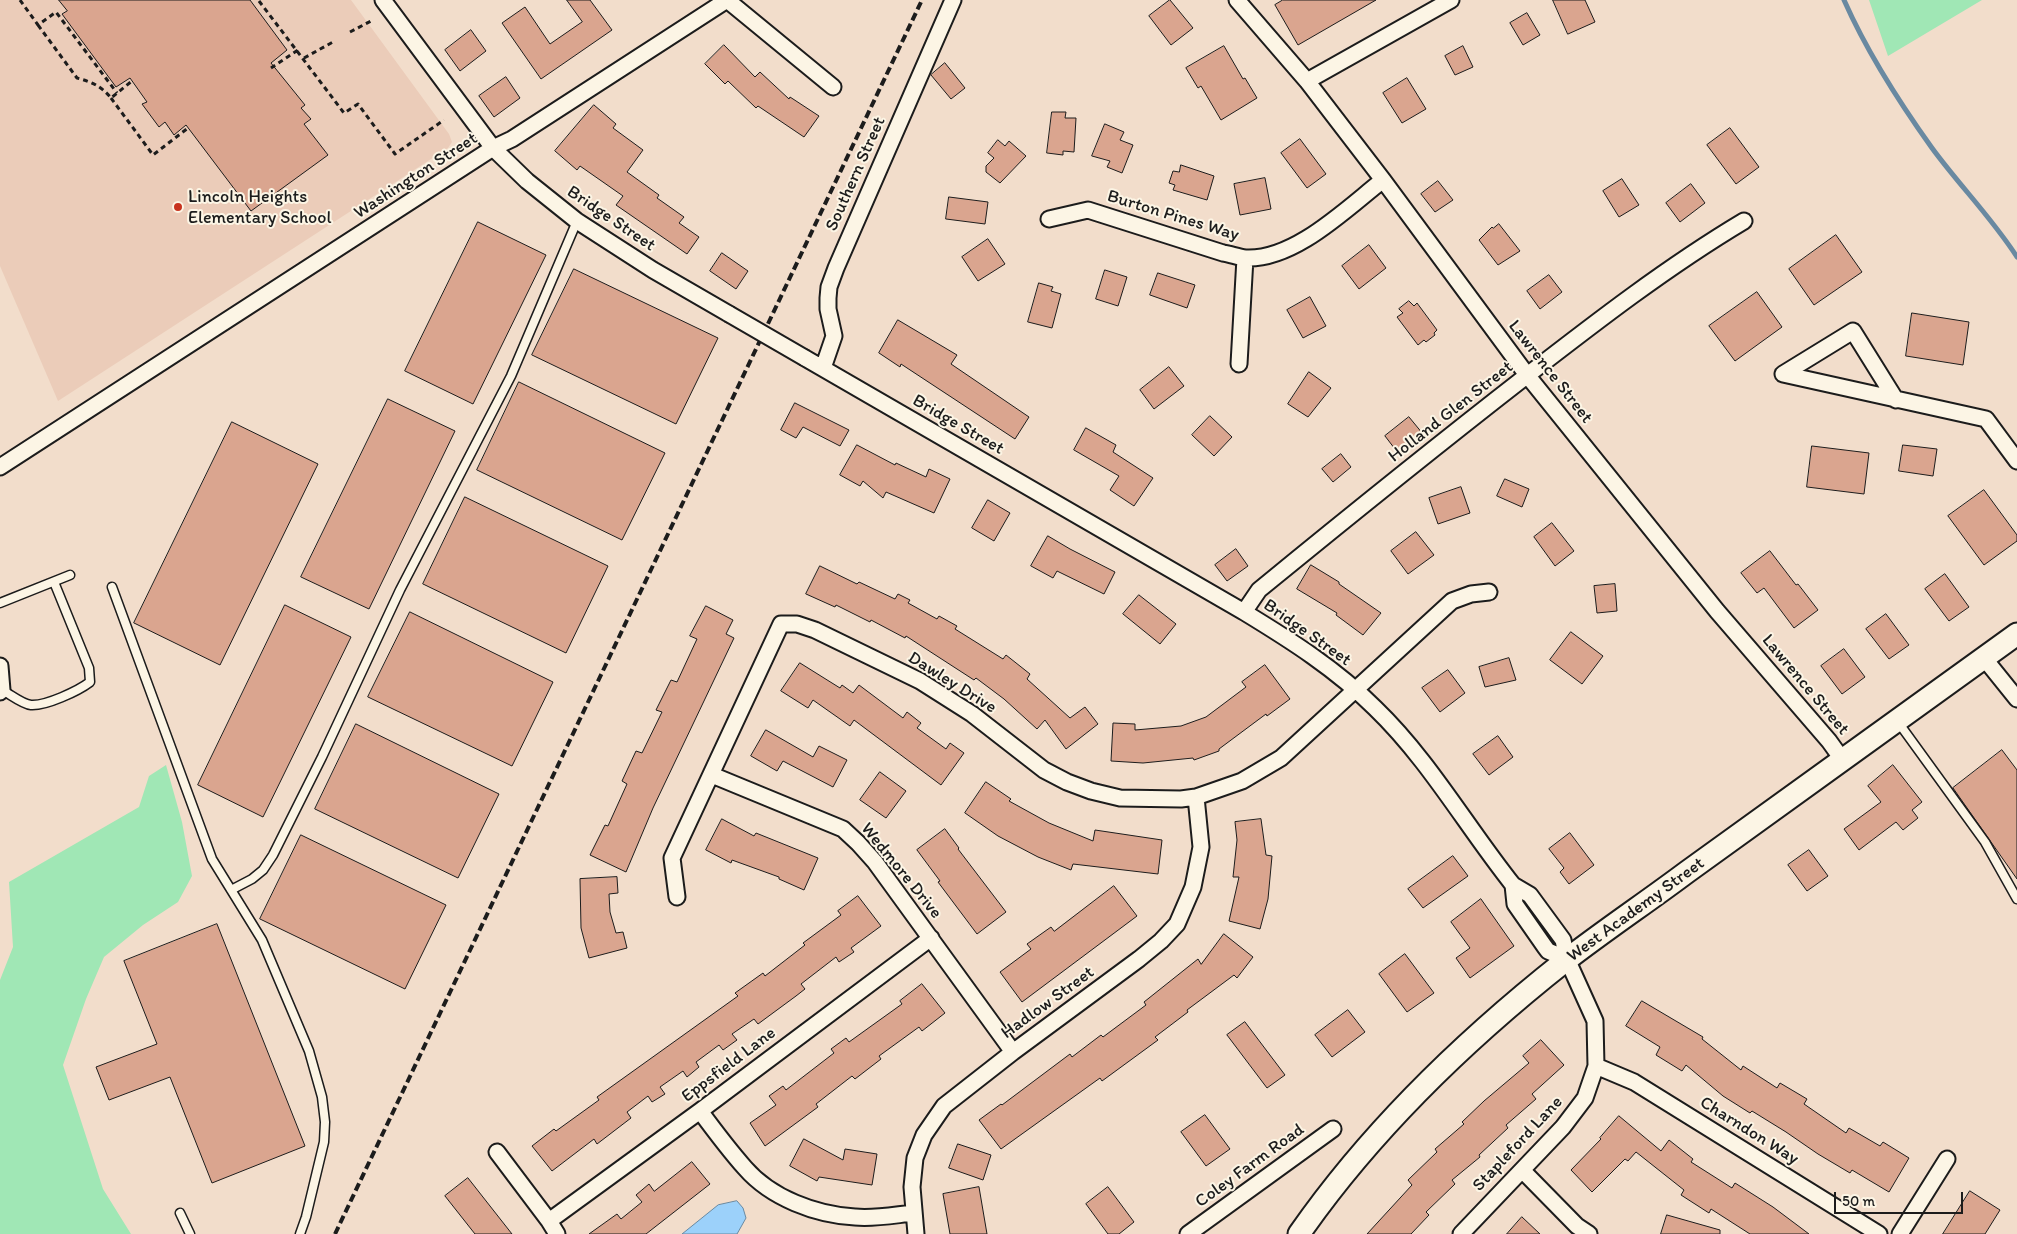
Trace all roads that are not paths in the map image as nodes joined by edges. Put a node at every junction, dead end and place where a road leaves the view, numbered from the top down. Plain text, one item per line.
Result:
1 (383, 0) edge
2 (727, 0) edge
3 (953, 0) edge
4 (1237, 0) edge
5 (1452, 0) edge
6 (1307, 81) junction
7 (833, 87) dead end
8 (493, 148) junction
9 (1383, 180) junction
10 (1049, 219) dead end
11 (577, 221) junction
12 (1744, 221) dead end
13 (1246, 258) junction
14 (1239, 364) dead end
15 (823, 368) junction
16 (1527, 375) junction
17 (1896, 400) junction
18 (2017, 461) edge
19 (0, 468) edge
20 (70, 575) dead end
21 (54, 582) junction
22 (112, 587) dead end
23 (1489, 592) dead end
24 (0, 604) edge
25 (1244, 612) junction
26 (2017, 634) edge
27 (1984, 658) junction
28 (0, 666) edge
29 (1354, 690) junction
30 (1, 691) edge
31 (2017, 699) edge
32 (1896, 720) junction
33 (1842, 758) junction
34 (712, 775) junction
35 (1196, 797) junction
36 (231, 890) junction
37 (677, 897) dead end
38 (2017, 899) edge
39 (930, 938) junction
40 (1567, 960) junction
41 (1013, 1052) junction
42 (1596, 1066) junction
43 (700, 1111) junction
44 (1333, 1129) dead end
45 (497, 1152) dead end
46 (1947, 1159) dead end
47 (1522, 1170) junction
48 (180, 1213) dead end
49 (913, 1214) junction
50 (549, 1220) junction
51 (190, 1234) edge
52 (300, 1234) edge
53 (557, 1234) edge
54 (916, 1234) edge
55 (1188, 1234) edge
56 (1299, 1234) edge
57 (1461, 1234) edge
58 (1589, 1234) edge
59 (1879, 1234) edge
60 (1900, 1234) edge

1 - 8 street, Bridge Street
2 - 7 street
2 - 8 street, Washington Street
3 - 15 street, Southern Street
4 - 6 street, Lawrence Street
5 - 6 street
6 - 9 street, Lawrence Street
8 - 11 street, Bridge Street
8 - 19 street, Washington Street
9 - 13 street, Burton Pines Way
9 - 16 street, Lawrence Street
10 - 13 street, Burton Pines Way
11 - 15 street, Bridge Street, bridge
11 - 36 lane
12 - 16 street, Holland Glen Street
13 - 14 street
15 - 25 street, Bridge Street
16 - 25 street, Holland Glen Street
16 - 33 street, Lawrence Street
17 - 17 street
17 - 18 street
20 - 21 lane
21 - 24 lane
21 - 30 lane
22 - 36 lane
23 - 29 street, Dawley Drive
25 - 29 street, Bridge Street
26 - 27 main road, West Academy Street
27 - 31 street
27 - 32 main road, West Academy Street
28 - 30 street
29 - 35 street, Dawley Drive
29 - 40 street, Bridge Street
32 - 33 main road, West Academy Street
32 - 38 lane
33 - 40 main road, West Academy Street
34 - 35 street, Dawley Drive
34 - 37 street, Dawley Drive
34 - 39 street, Wedmore Drive
35 - 41 street, Hadlow Street
36 - 52 lane
39 - 41 street, Wedmore Drive
39 - 43 street, Eppsfield Lane
40 - 42 street, Stapleford Lane
40 - 56 main road, West Academy Street
41 - 49 street, Hadlow Street
42 - 47 street, Stapleford Lane
42 - 59 street, Charndon Way
43 - 49 street
43 - 50 street, Eppsfield Lane
44 - 55 street, Coley Farm Road
45 - 50 street
46 - 60 street
47 - 57 street, Stapleford Lane
47 - 58 street
48 - 51 lane
49 - 54 street, Hadlow Street
50 - 53 street

